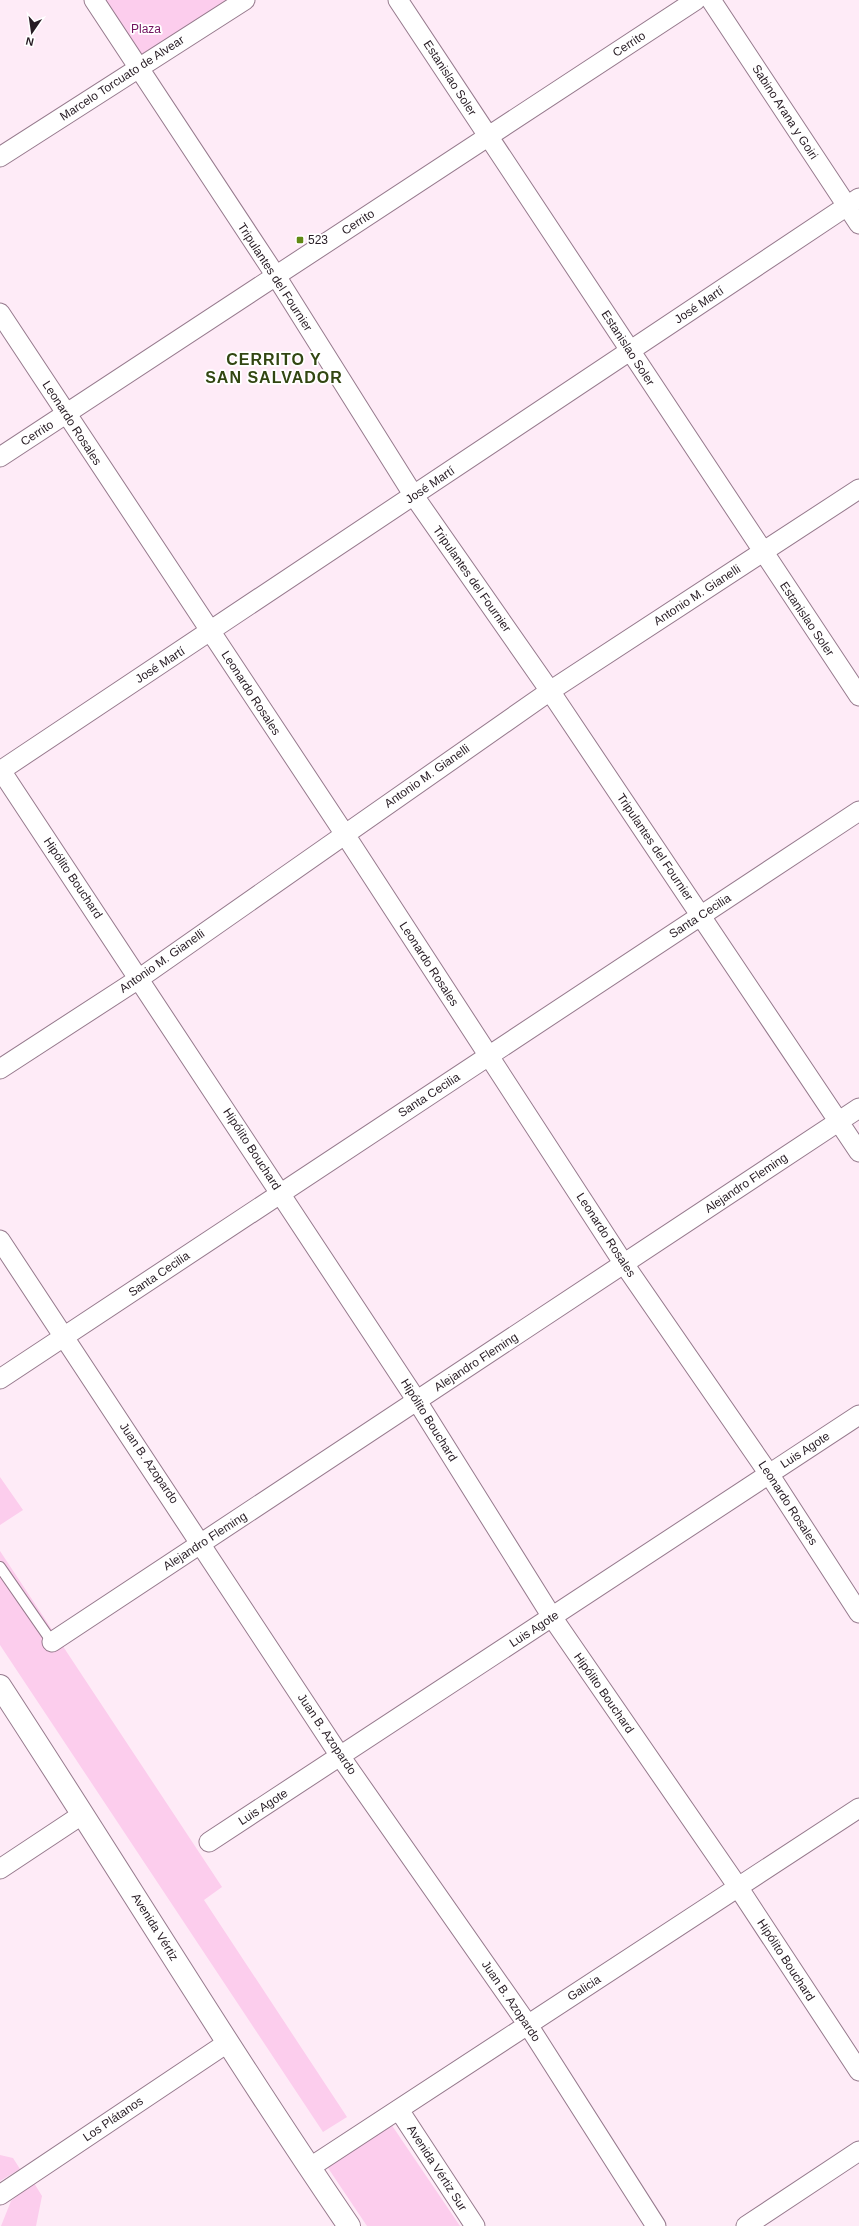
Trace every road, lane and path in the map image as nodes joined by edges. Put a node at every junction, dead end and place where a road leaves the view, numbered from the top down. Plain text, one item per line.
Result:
1 (94, 0) edge
2 (245, 0) edge
3 (398, 0) edge
4 (696, 0) edge
5 (711, 0) edge
6 (138, 68) junction
7 (488, 137) junction
8 (0, 157) edge
9 (853, 202) edge
10 (859, 224) edge
11 (276, 276) junction
12 (0, 313) edge
13 (630, 351) junction
14 (66, 414) junction
15 (0, 457) edge
16 (859, 489) edge
17 (414, 496) junction
18 (763, 552) junction
19 (210, 632) junction
20 (550, 691) junction
21 (859, 696) edge
22 (0, 770) edge
23 (859, 811) edge
24 (344, 833) junction
25 (701, 915) junction
26 (140, 978) junction
27 (488, 1056) junction
28 (0, 1069) edge
29 (859, 1108) edge
30 (839, 1122) junction
31 (859, 1152) edge
32 (280, 1193) junction
33 (0, 1240) edge
34 (624, 1264) junction
35 (65, 1336) junction
36 (0, 1379) edge
37 (418, 1401) junction
38 (859, 1414) edge
39 (769, 1474) junction
40 (202, 1543) junction
41 (0, 1567) edge
42 (859, 1613) edge
43 (552, 1617) junction
44 (52, 1642) joint
45 (0, 1686) edge
46 (340, 1756) junction
47 (859, 1808) edge
48 (83, 1814) junction
49 (209, 1842) dead end
50 (0, 1869) edge
51 (738, 1887) junction
52 (528, 2025) junction
53 (227, 2043) junction
54 (859, 2071) edge
55 (399, 2110) junction
56 (859, 2151) edge
57 (310, 2168) junction
58 (0, 2195) edge
59 (349, 2226) edge
60 (475, 2226) edge
61 (656, 2226) edge
62 (746, 2226) edge

1 - 6 street, Tripulantes del Fournier
2 - 6 street, Marcelo Torcuato de Alvear
3 - 7 street, Estanislao Soler
4 - 7 street, Cerrito
5 - 9 street, Sabino Arana y Goiri
6 - 8 street, Marcelo Torcuato de Alvear
6 - 11 street, Tripulantes del Fournier
7 - 11 street, Cerrito
7 - 13 street, Estanislao Soler
9 - 10 street, Sabino Arana y Goiri
9 - 13 street, José Martí
11 - 14 street, Cerrito
11 - 17 street, Tripulantes del Fournier
12 - 14 street, Leonardo Rosales
13 - 17 street, José Martí
13 - 18 street, Estanislao Soler
14 - 15 street, Cerrito
14 - 19 street, Leonardo Rosales
16 - 18 street, Antonio M. Gianelli
17 - 19 street, José Martí
17 - 20 street, Tripulantes del Fournier
18 - 20 street, Antonio M. Gianelli
18 - 21 street, Estanislao Soler
19 - 22 street, José Martí
19 - 24 street, Leonardo Rosales
20 - 24 street, Antonio M. Gianelli
20 - 25 street, Tripulantes del Fournier
22 - 26 street, Hipólito Bouchard
23 - 25 street, Santa Cecilia
24 - 26 street, Antonio M. Gianelli
24 - 27 street, Leonardo Rosales
25 - 27 street, Santa Cecilia
25 - 30 street, Tripulantes del Fournier
26 - 28 street, Antonio M. Gianelli
26 - 32 street, Hipólito Bouchard
27 - 32 street, Santa Cecilia
27 - 34 street, Leonardo Rosales
29 - 30 street, Alejandro Fleming
30 - 31 street, Tripulantes del Fournier
30 - 34 street, Alejandro Fleming
32 - 35 street, Santa Cecilia
32 - 37 street, Hipólito Bouchard
33 - 35 street, Juan B. Azopardo
34 - 37 street, Alejandro Fleming
34 - 39 street, Leonardo Rosales
35 - 36 street, Santa Cecilia
35 - 40 street, Juan B. Azopardo
37 - 40 street, Alejandro Fleming
37 - 43 street, Hipólito Bouchard
38 - 39 street, Luis Agote
39 - 42 street, Leonardo Rosales
39 - 43 street, Luis Agote
40 - 44 street, Alejandro Fleming
40 - 46 street, Juan B. Azopardo
41 - 44 lane
43 - 46 street, Luis Agote
43 - 51 street, Hipólito Bouchard
45 - 48 street, Avenida Vértiz
46 - 49 street, Luis Agote
46 - 52 street, Juan B. Azopardo
47 - 51 street, Galicia
48 - 50 street
48 - 53 street, Avenida Vértiz
51 - 52 street, Galicia
51 - 54 street, Hipólito Bouchard
52 - 55 street, Galicia
52 - 61 street, Juan B. Azopardo
53 - 57 street, Avenida Vértiz
53 - 58 street, Los Plátanos
55 - 57 street, Galicia
55 - 60 street, Avenida Vértiz Sur
56 - 62 street
57 - 59 street, Avenida Vértiz

